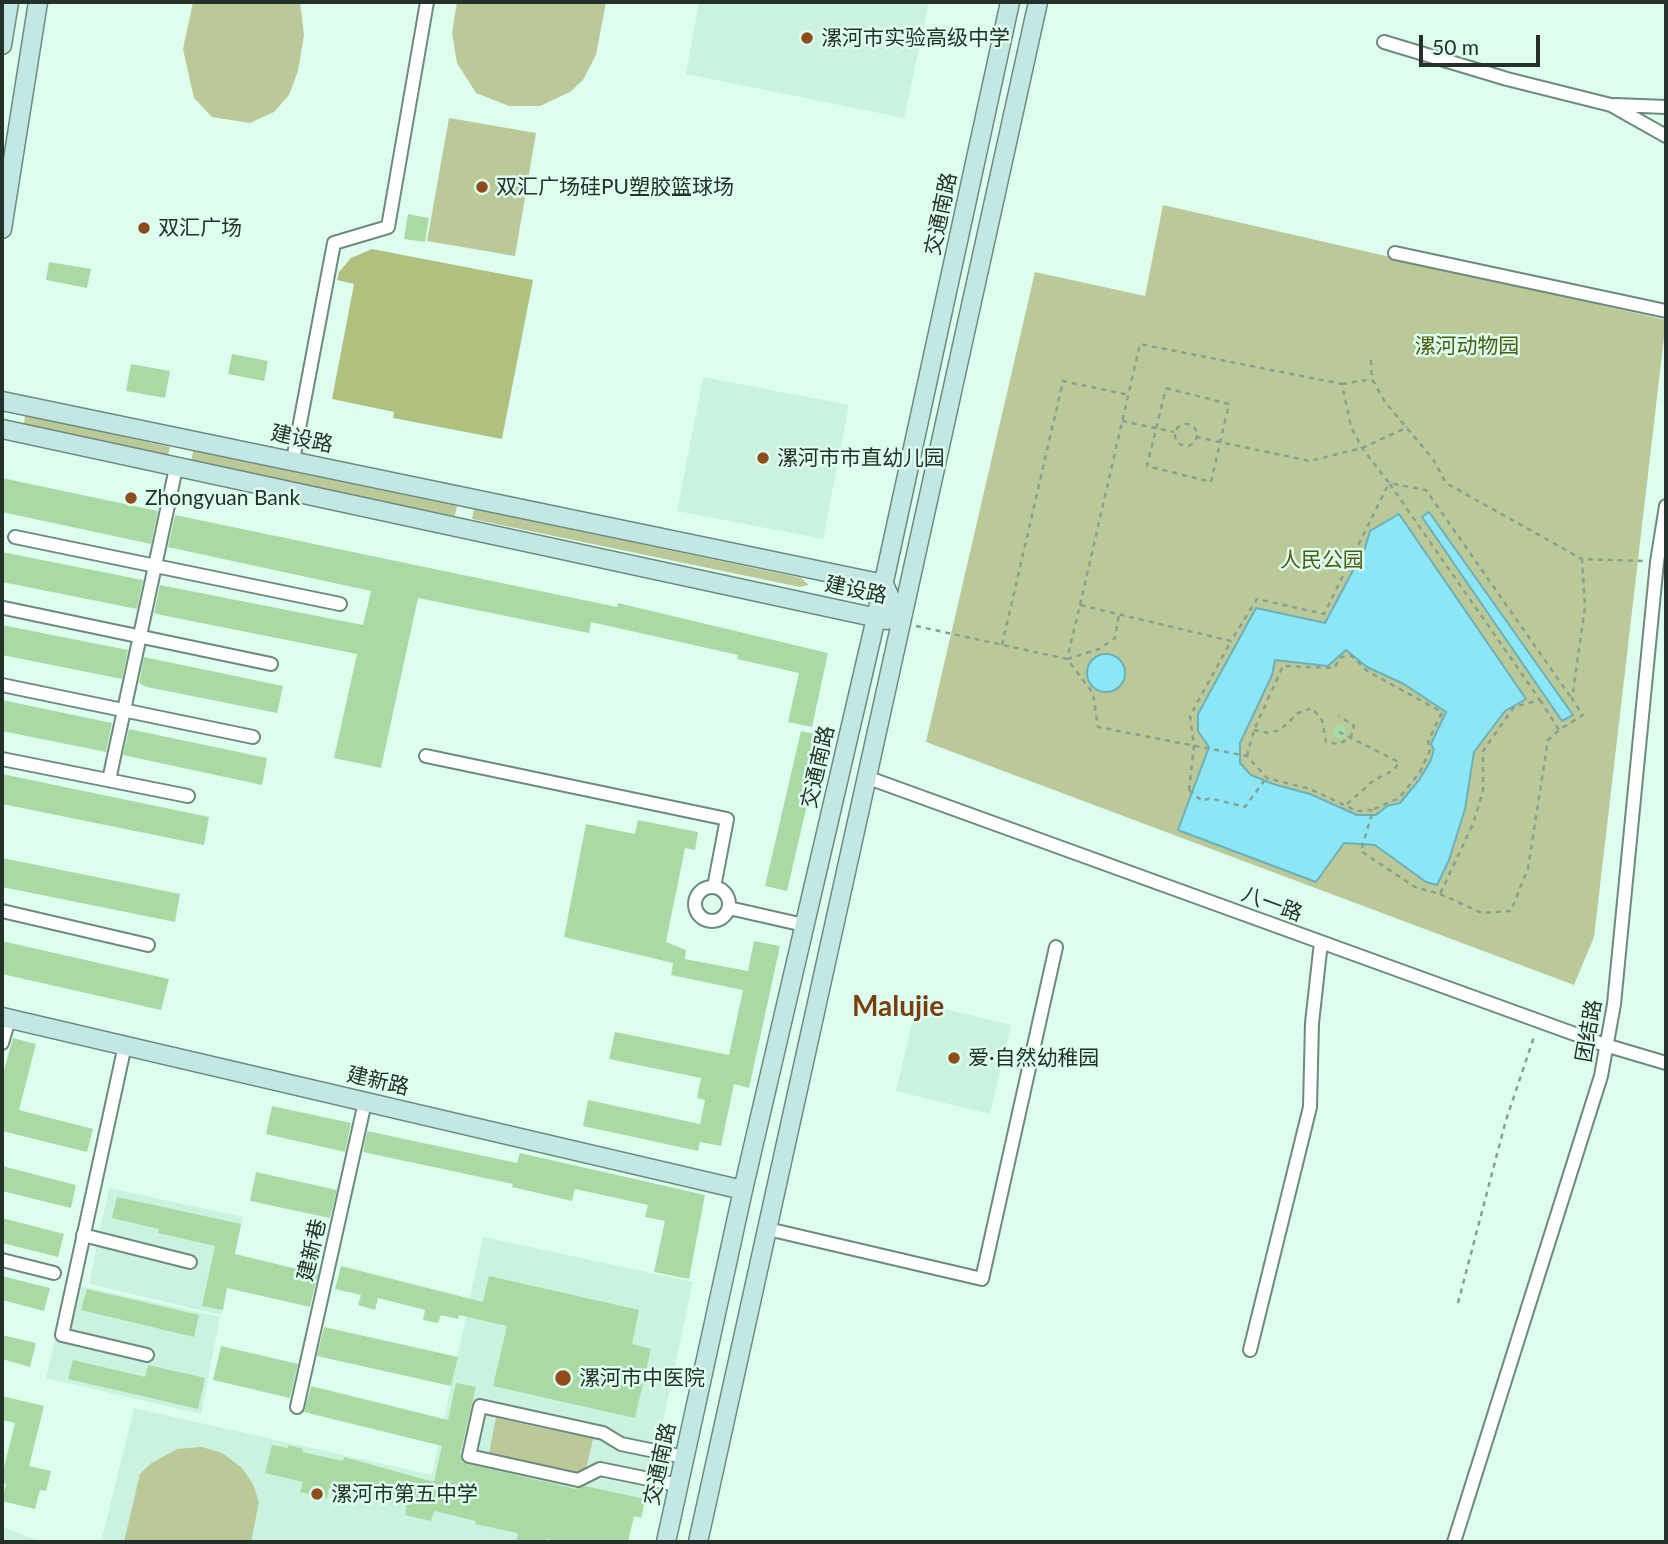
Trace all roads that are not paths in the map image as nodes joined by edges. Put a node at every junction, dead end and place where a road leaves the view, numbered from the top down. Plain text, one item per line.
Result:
1 (9, 2) edge
2 (38, 2) edge
3 (427, 2) edge
4 (1010, 2) edge
5 (1038, 2) edge
6 (1384, 43) dead end
7 (2, 45) edge
8 (1611, 105) junction
9 (1666, 107) edge
10 (1666, 136) edge
11 (2, 229) edge
12 (1395, 253) dead end
13 (1666, 311) edge
14 (2, 401) edge
15 (2, 429) edge
16 (181, 438) junction
17 (293, 460) junction
18 (176, 468) junction
19 (468, 497) junction
20 (1666, 506) edge
21 (461, 529) junction
22 (15, 537) dead end
23 (155, 566) junction
24 (884, 584) junction
25 (340, 604) dead end
26 (4, 608) dead end
27 (876, 618) junction
28 (901, 623) junction
29 (140, 636) junction
30 (271, 664) dead end
31 (2, 685) edge
32 (124, 710) junction
33 (253, 737) dead end
34 (426, 756) dead end
35 (2, 759) edge
36 (866, 776) junction
37 (109, 780) junction
38 (188, 796) dead end
39 (714, 887) junction
40 (729, 908) junction
41 (2, 911) edge
42 (804, 925) junction
43 (833, 931) junction
44 (1321, 942) junction
45 (148, 945) dead end
46 (1056, 947) dead end
47 (5, 1018) edge
48 (2, 1044) edge
49 (125, 1045) junction
50 (1605, 1045) junction
51 (1666, 1063) edge
52 (365, 1102) junction
53 (743, 1190) junction
54 (768, 1229) junction
55 (83, 1235) junction
56 (2, 1260) edge
57 (190, 1262) dead end
58 (54, 1273) dead end
59 (1250, 1350) dead end
60 (147, 1355) dead end
61 (297, 1407) dead end
62 (684, 1457) junction
63 (678, 1485) junction
64 (666, 1542) edge
65 (698, 1542) edge
66 (1454, 1542) edge

1 - 7 main road
2 - 11 main road
3 - 17 street
4 - 24 main road, 交通南路
5 - 28 main road
6 - 8 street
8 - 9 street
8 - 10 street
12 - 13 street
14 - 16 main road, 建设路
15 - 18 main road, 建设路
16 - 17 main road, 建设路
16 - 18 main road
17 - 19 main road, 建设路
18 - 21 main road, 建设路
18 - 23 street
19 - 21 main road
19 - 24 main road, 建设路
20 - 50 street, 团结路
21 - 27 main road, 建设路
22 - 23 street
23 - 25 street
23 - 29 street
24 - 27 main road, 交通南路
24 - 28 main road, 建设路
26 - 29 street
27 - 28 main road, 建设路
27 - 42 main road, 交通南路
28 - 36 main road
29 - 30 street
29 - 32 street
31 - 32 street
32 - 33 street
32 - 37 street
34 - 39 street
35 - 37 street
36 - 43 main road
36 - 44 street, 八一路
37 - 38 street
39 - 40 street
39 - 40 street
40 - 42 street
41 - 45 street
42 - 43 main road
42 - 53 main road, 交通南路
43 - 54 main road
44 - 50 street, 八一路
44 - 59 street
46 - 54 street
47 - 48 street
47 - 49 main road, 建新路
49 - 52 main road, 建新路
49 - 55 street
50 - 51 street, 八一路
50 - 66 street, 团结路
52 - 53 main road, 建新路
52 - 61 street, 建新巷
53 - 62 main road, 交通南路
54 - 65 main road
55 - 57 street
55 - 60 street
56 - 58 street
62 - 63 main road, 交通南路
62 - 63 street
63 - 64 main road, 交通南路

